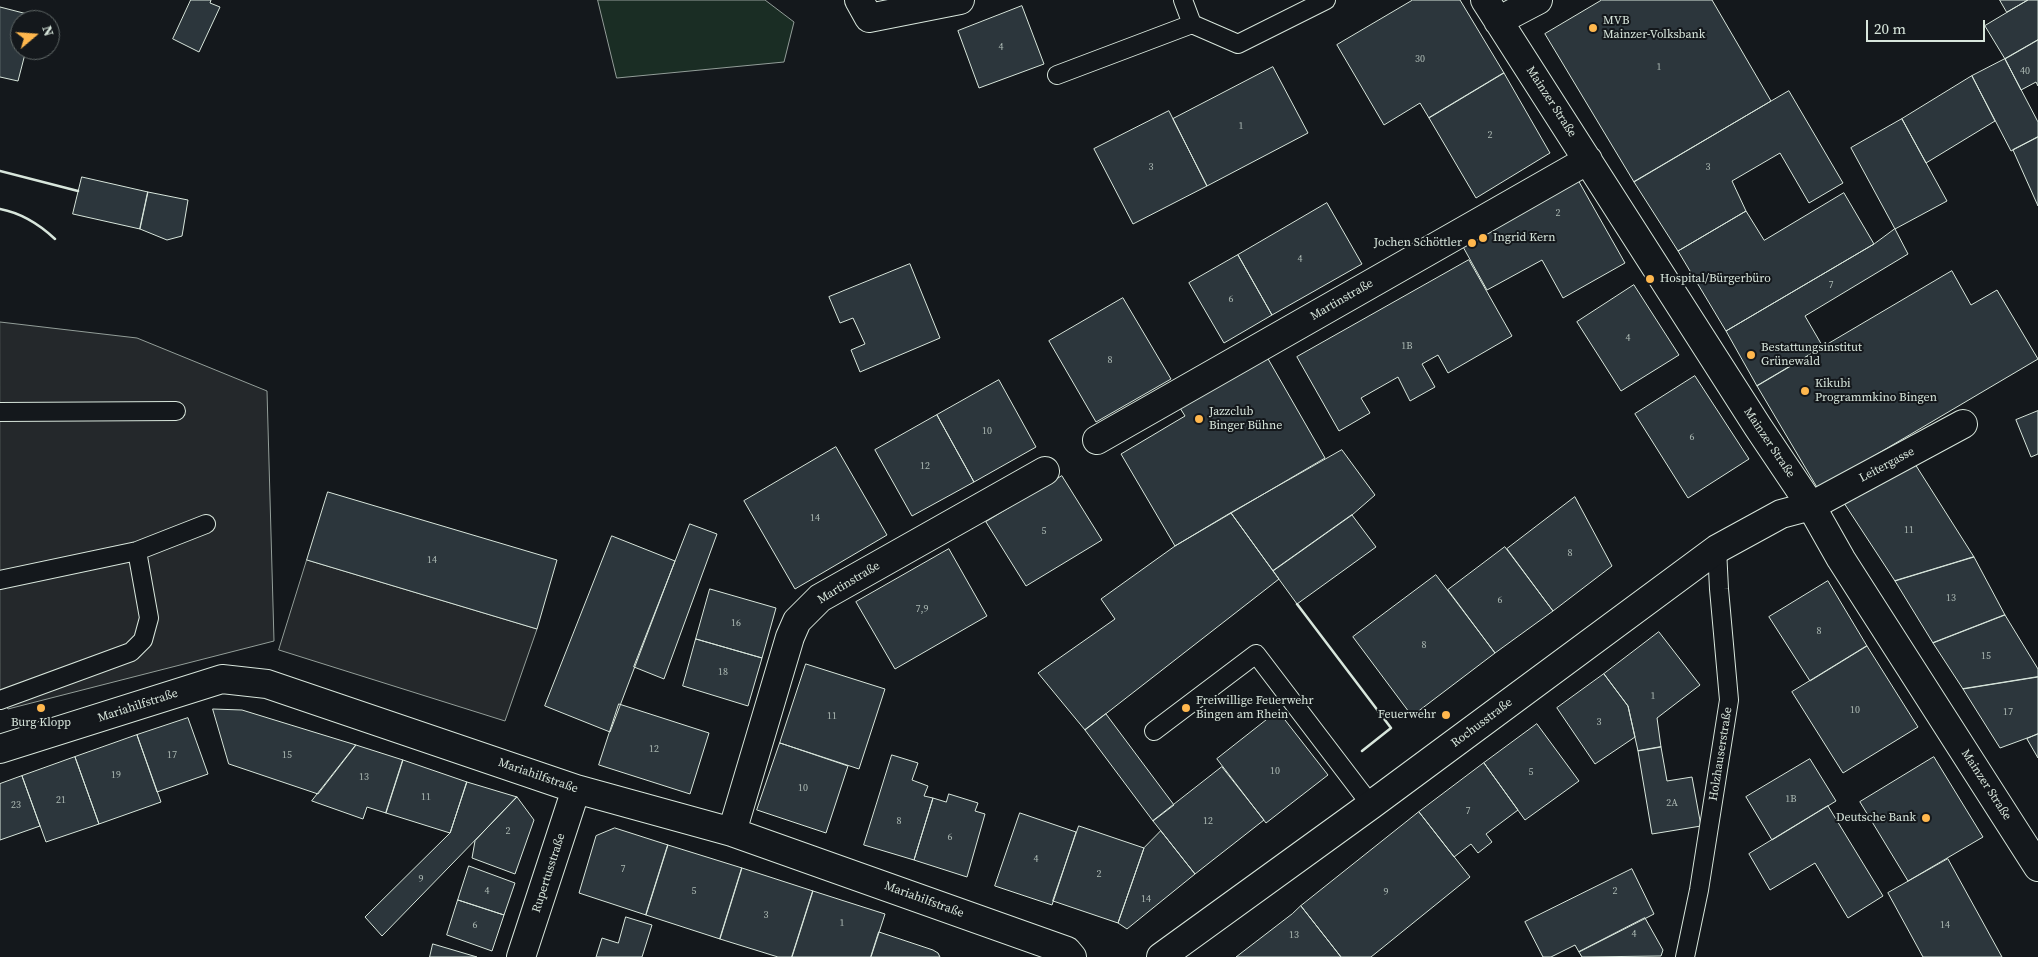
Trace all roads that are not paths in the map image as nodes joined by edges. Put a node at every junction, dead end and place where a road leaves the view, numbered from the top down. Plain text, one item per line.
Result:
1 (960, 0) edge
2 (1183, 0) edge
3 (1326, 0) edge
4 (1538, 0) edge
5 (864, 9) edge
6 (1492, 10) edge
7 (1192, 24) junction
8 (1057, 75) dead end
9 (1588, 160) junction
10 (176, 411) dead end
11 (0, 412) edge
12 (1963, 424) dead end
13 (1097, 440) dead end
14 (1045, 471) dead end
15 (1812, 506) junction
16 (206, 524) dead end
17 (1717, 548) junction
18 (138, 551) junction
19 (0, 580) edge
20 (0, 700) edge
21 (1154, 730) dead end
22 (0, 749) edge
23 (576, 789) junction
24 (1371, 805) junction
25 (732, 832) junction
26 (2038, 867) edge
27 (521, 957) edge
28 (1072, 957) edge
29 (1161, 957) edge
30 (1685, 957) edge

1 - 5 street
2 - 7 lane
3 - 7 lane
4 - 6 street
6 - 9 street, Mainzer Straße
7 - 8 lane
9 - 13 street, Martinstraße
9 - 15 street, Mainzer Straße
10 - 11 lane
12 - 15 street, Leitergasse
14 - 25 street, Martinstraße
15 - 17 street, Rochusstraße
15 - 26 street, Mainzer Straße
16 - 18 lane
17 - 24 street, Rochusstraße
17 - 30 lane, Holzhauserstraße
18 - 19 lane
18 - 20 lane
21 - 24 lane
22 - 23 street, Mariahilfstraße
23 - 25 street, Mariahilfstraße
23 - 27 street, Rupertusstraße
24 - 29 street, Rochusstraße
25 - 28 street, Mariahilfstraße

